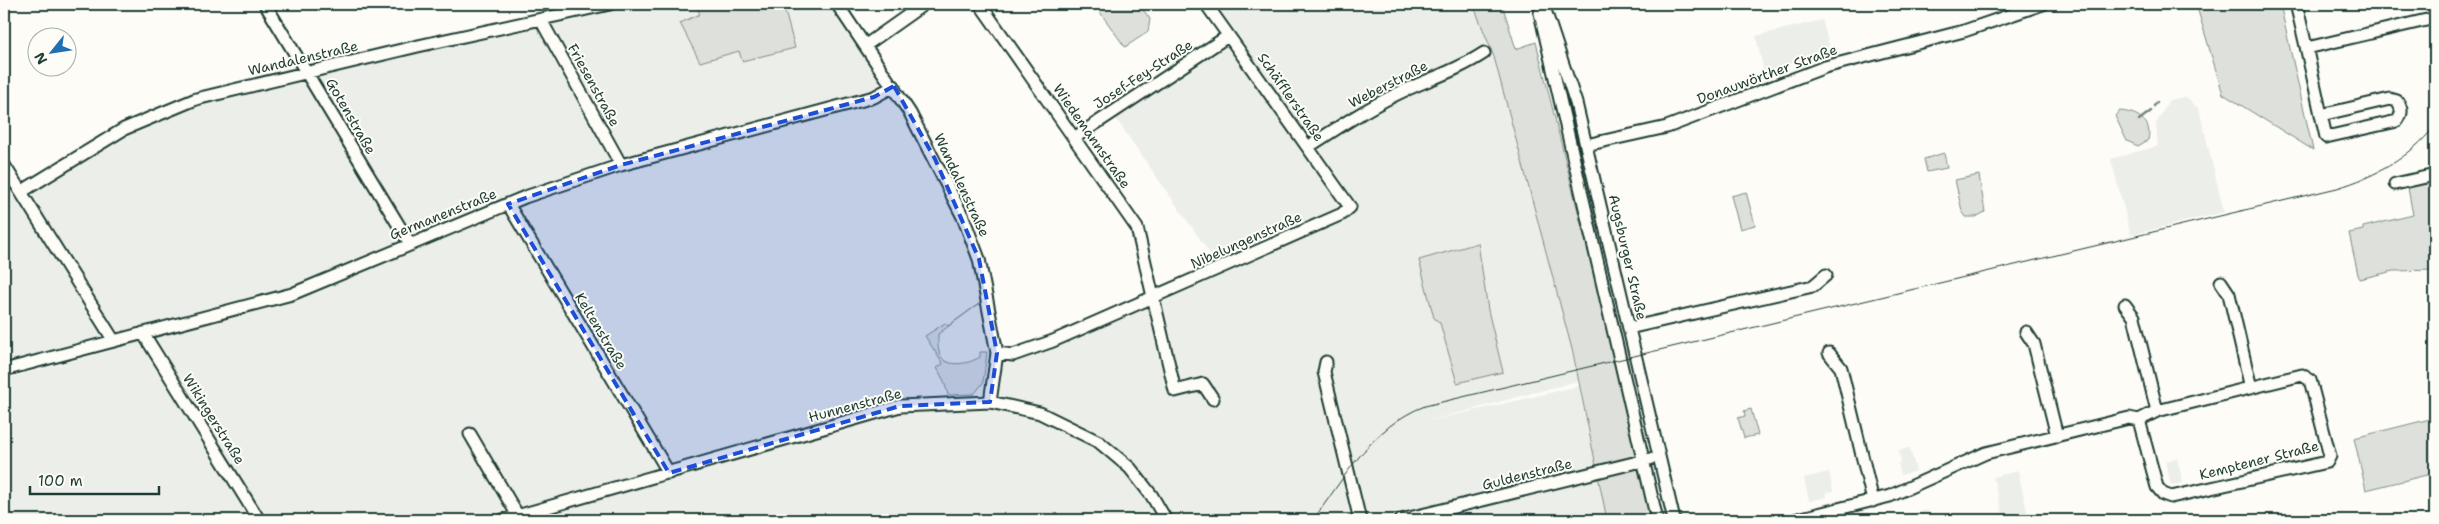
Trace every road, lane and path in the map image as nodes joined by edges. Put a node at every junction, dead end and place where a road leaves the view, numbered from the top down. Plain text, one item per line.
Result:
1 (265, 4) edge
2 (610, 4) edge
3 (837, 4) edge
4 (924, 4) edge
5 (980, 4) edge
6 (1206, 4) edge
7 (1538, 4) edge
8 (1543, 4) edge
9 (2043, 4) edge
10 (2296, 4) edge
11 (2435, 18) edge
12 (541, 20) junction
13 (1228, 36) junction
14 (866, 45) junction
15 (2306, 48) junction
16 (1484, 53) dead end
17 (308, 73) junction
18 (894, 86) junction
19 (2321, 116) junction
20 (1074, 138) junction
21 (1586, 145) junction
22 (1308, 148) junction
23 (4, 165) edge
24 (621, 165) junction
25 (2435, 175) edge
26 (2395, 184) dead end
27 (21, 192) junction
28 (508, 204) junction
29 (1350, 207) joint
30 (410, 244) junction
31 (1826, 275) dead end
32 (2222, 282) dead end
33 (1153, 298) junction
34 (2125, 305) dead end
35 (1629, 328) junction
36 (2026, 332) dead end
37 (143, 334) junction
38 (114, 341) junction
39 (1829, 353) dead end
40 (997, 354) junction
41 (1326, 362) dead end
42 (4, 370) edge
43 (2251, 388) junction
44 (1213, 399) dead end
45 (990, 402) junction
46 (2157, 411) junction
47 (2139, 420) junction
48 (470, 434) dead end
49 (2057, 436) junction
50 (1660, 457) junction
51 (1643, 461) junction
52 (669, 473) junction
53 (1873, 501) junction
54 (518, 516) junction
55 (259, 520) edge
56 (503, 520) edge
57 (1166, 520) edge
58 (1360, 520) edge
59 (1401, 520) edge
60 (1657, 520) edge
61 (1674, 520) edge
62 (1794, 520) edge

1 - 17 street, Gotenstraße
2 - 12 street, Wandalenstraße
3 - 14 street, Wandalenstraße
4 - 14 street
5 - 20 street, Wiedemannstraße
6 - 13 street, Schäfflerstraße
7 - 51 street
8 - 21 street, Augsburger Straße
9 - 21 street, Donauwörther Straße
10 - 15 street
11 - 15 street
12 - 17 street, Wandalenstraße
12 - 24 street, Friesenstraße
13 - 20 street, Josef-Fey-Straße
13 - 22 street, Schäfflerstraße
14 - 18 street, Wandalenstraße
15 - 19 street
16 - 22 street, Weberstraße
17 - 27 street, Wandalenstraße
17 - 30 street, Gotenstraße
18 - 24 street, Germanenstraße
18 - 40 street, Wandalenstraße
19 - 19 street
20 - 33 street, Wiedemannstraße
21 - 35 street, Augsburger Straße
22 - 29 street, Schäfflerstraße
23 - 27 street
24 - 28 street, Germanenstraße
25 - 26 street
27 - 38 street
28 - 30 street, Germanenstraße
28 - 52 street, Keltenstraße
29 - 33 street, Nibelungenstraße
30 - 37 street, Germanenstraße
31 - 35 street
32 - 43 street
33 - 40 street, Nibelungenstraße
33 - 44 street
34 - 46 street
35 - 50 street, Augsburger Straße
36 - 49 street
37 - 38 street, Germanenstraße
37 - 55 street, Wikingerstraße
38 - 42 street, Germanenstraße
39 - 53 street
40 - 45 street, Wandalenstraße
41 - 58 street
43 - 46 street, Kemptener Straße
43 - 47 street, Kemptener Straße
45 - 52 street, Hunnenstraße
45 - 57 street, Hunnenstraße
46 - 47 street, Kemptener Straße
47 - 49 street, Kemptener Straße
48 - 54 street
49 - 53 street, Kemptener Straße
50 - 51 street, Guldenstraße
50 - 61 street, Augsburger Straße
51 - 59 street, Guldenstraße
51 - 60 street
52 - 54 street, Hunnenstraße
53 - 62 street, Kemptener Straße
54 - 56 street, Hunnenstraße

